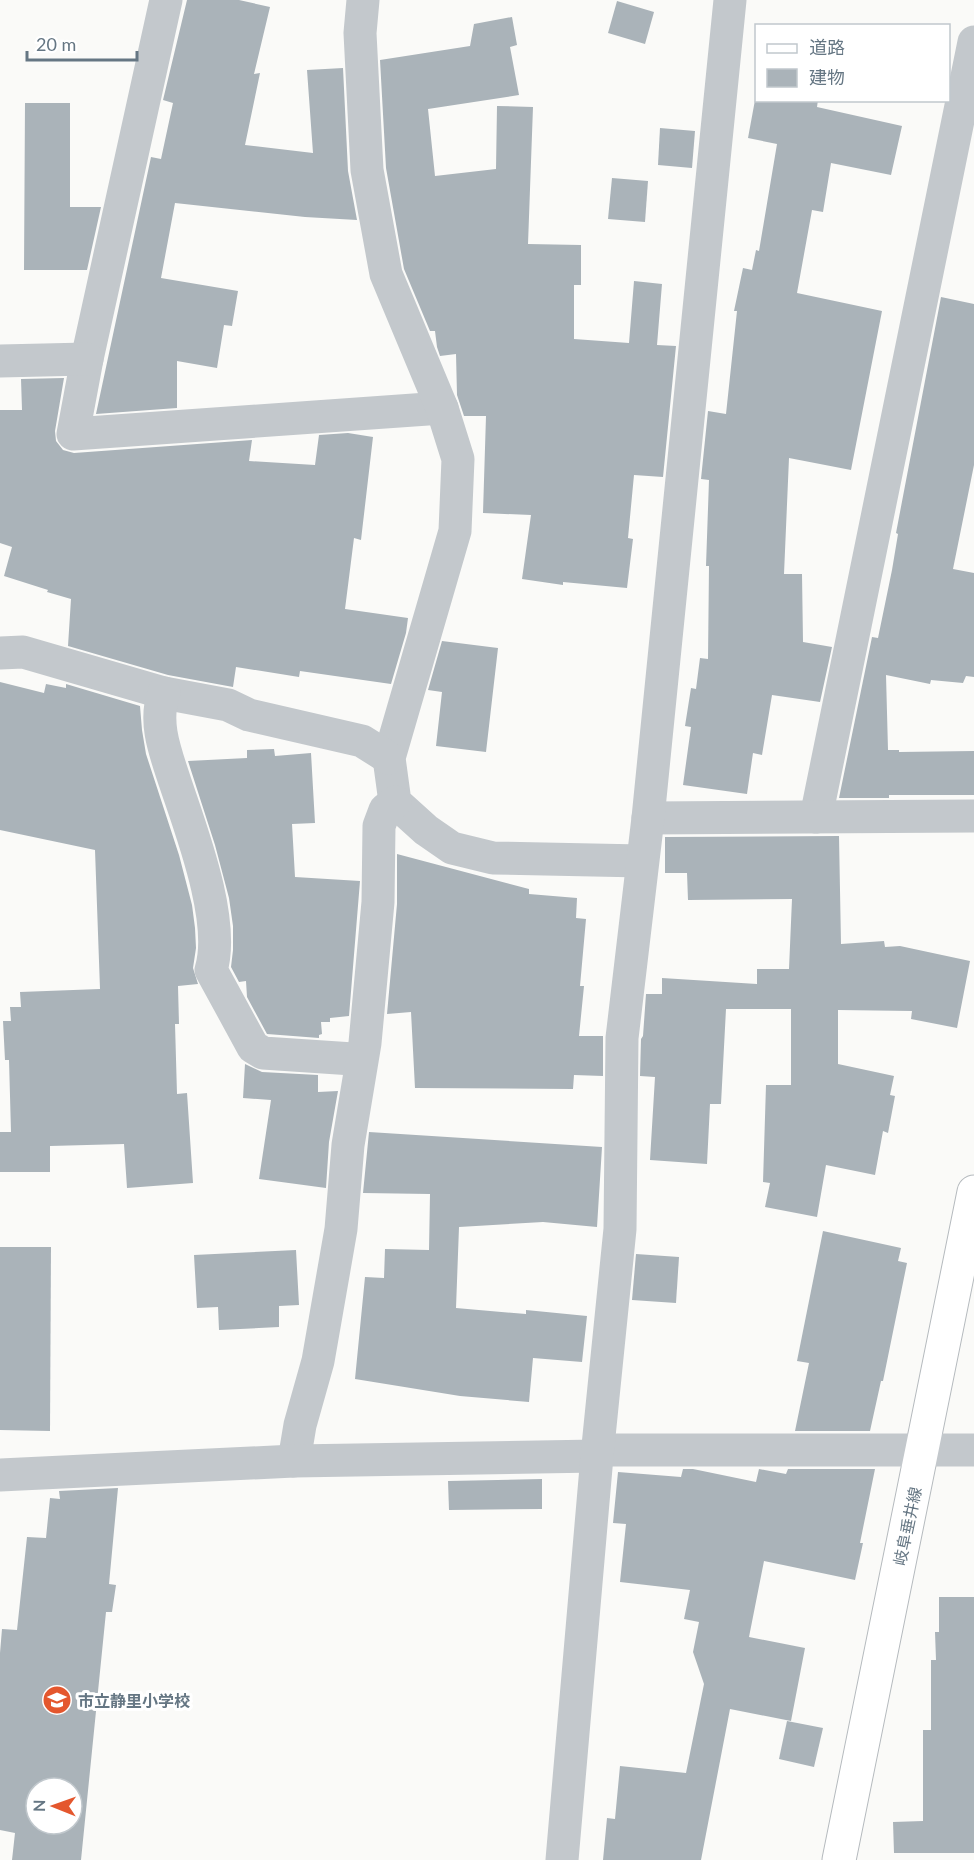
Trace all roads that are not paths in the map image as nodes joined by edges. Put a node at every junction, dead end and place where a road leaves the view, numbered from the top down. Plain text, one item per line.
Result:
1 (166, 0) edge
2 (363, 0) edge
3 (730, 0) edge
4 (974, 42) edge
5 (87, 359) junction
6 (0, 361) edge
7 (442, 408) junction
8 (0, 653) edge
9 (164, 693) junction
10 (389, 758) junction
11 (395, 802) junction
12 (974, 816) edge
13 (816, 817) junction
14 (648, 818) junction
15 (642, 861) junction
16 (361, 1062) junction
17 (974, 1192) edge
18 (922, 1449) junction
19 (974, 1450) edge
20 (597, 1453) junction
21 (294, 1461) junction
22 (0, 1475) edge
23 (562, 1860) edge
24 (839, 1860) edge

1 - 5 street
2 - 7 street
3 - 14 street
4 - 13 street
5 - 6 street
5 - 7 street
7 - 10 street
8 - 9 street
9 - 10 street
9 - 16 street
10 - 11 street
11 - 15 street
11 - 16 street
12 - 13 street
13 - 14 street
14 - 15 street
15 - 20 street
16 - 21 street
17 - 18 main road, 岐阜垂井線
18 - 19 street
18 - 20 street
18 - 24 main road, 岐阜垂井線
20 - 21 street
20 - 23 street
21 - 22 street

